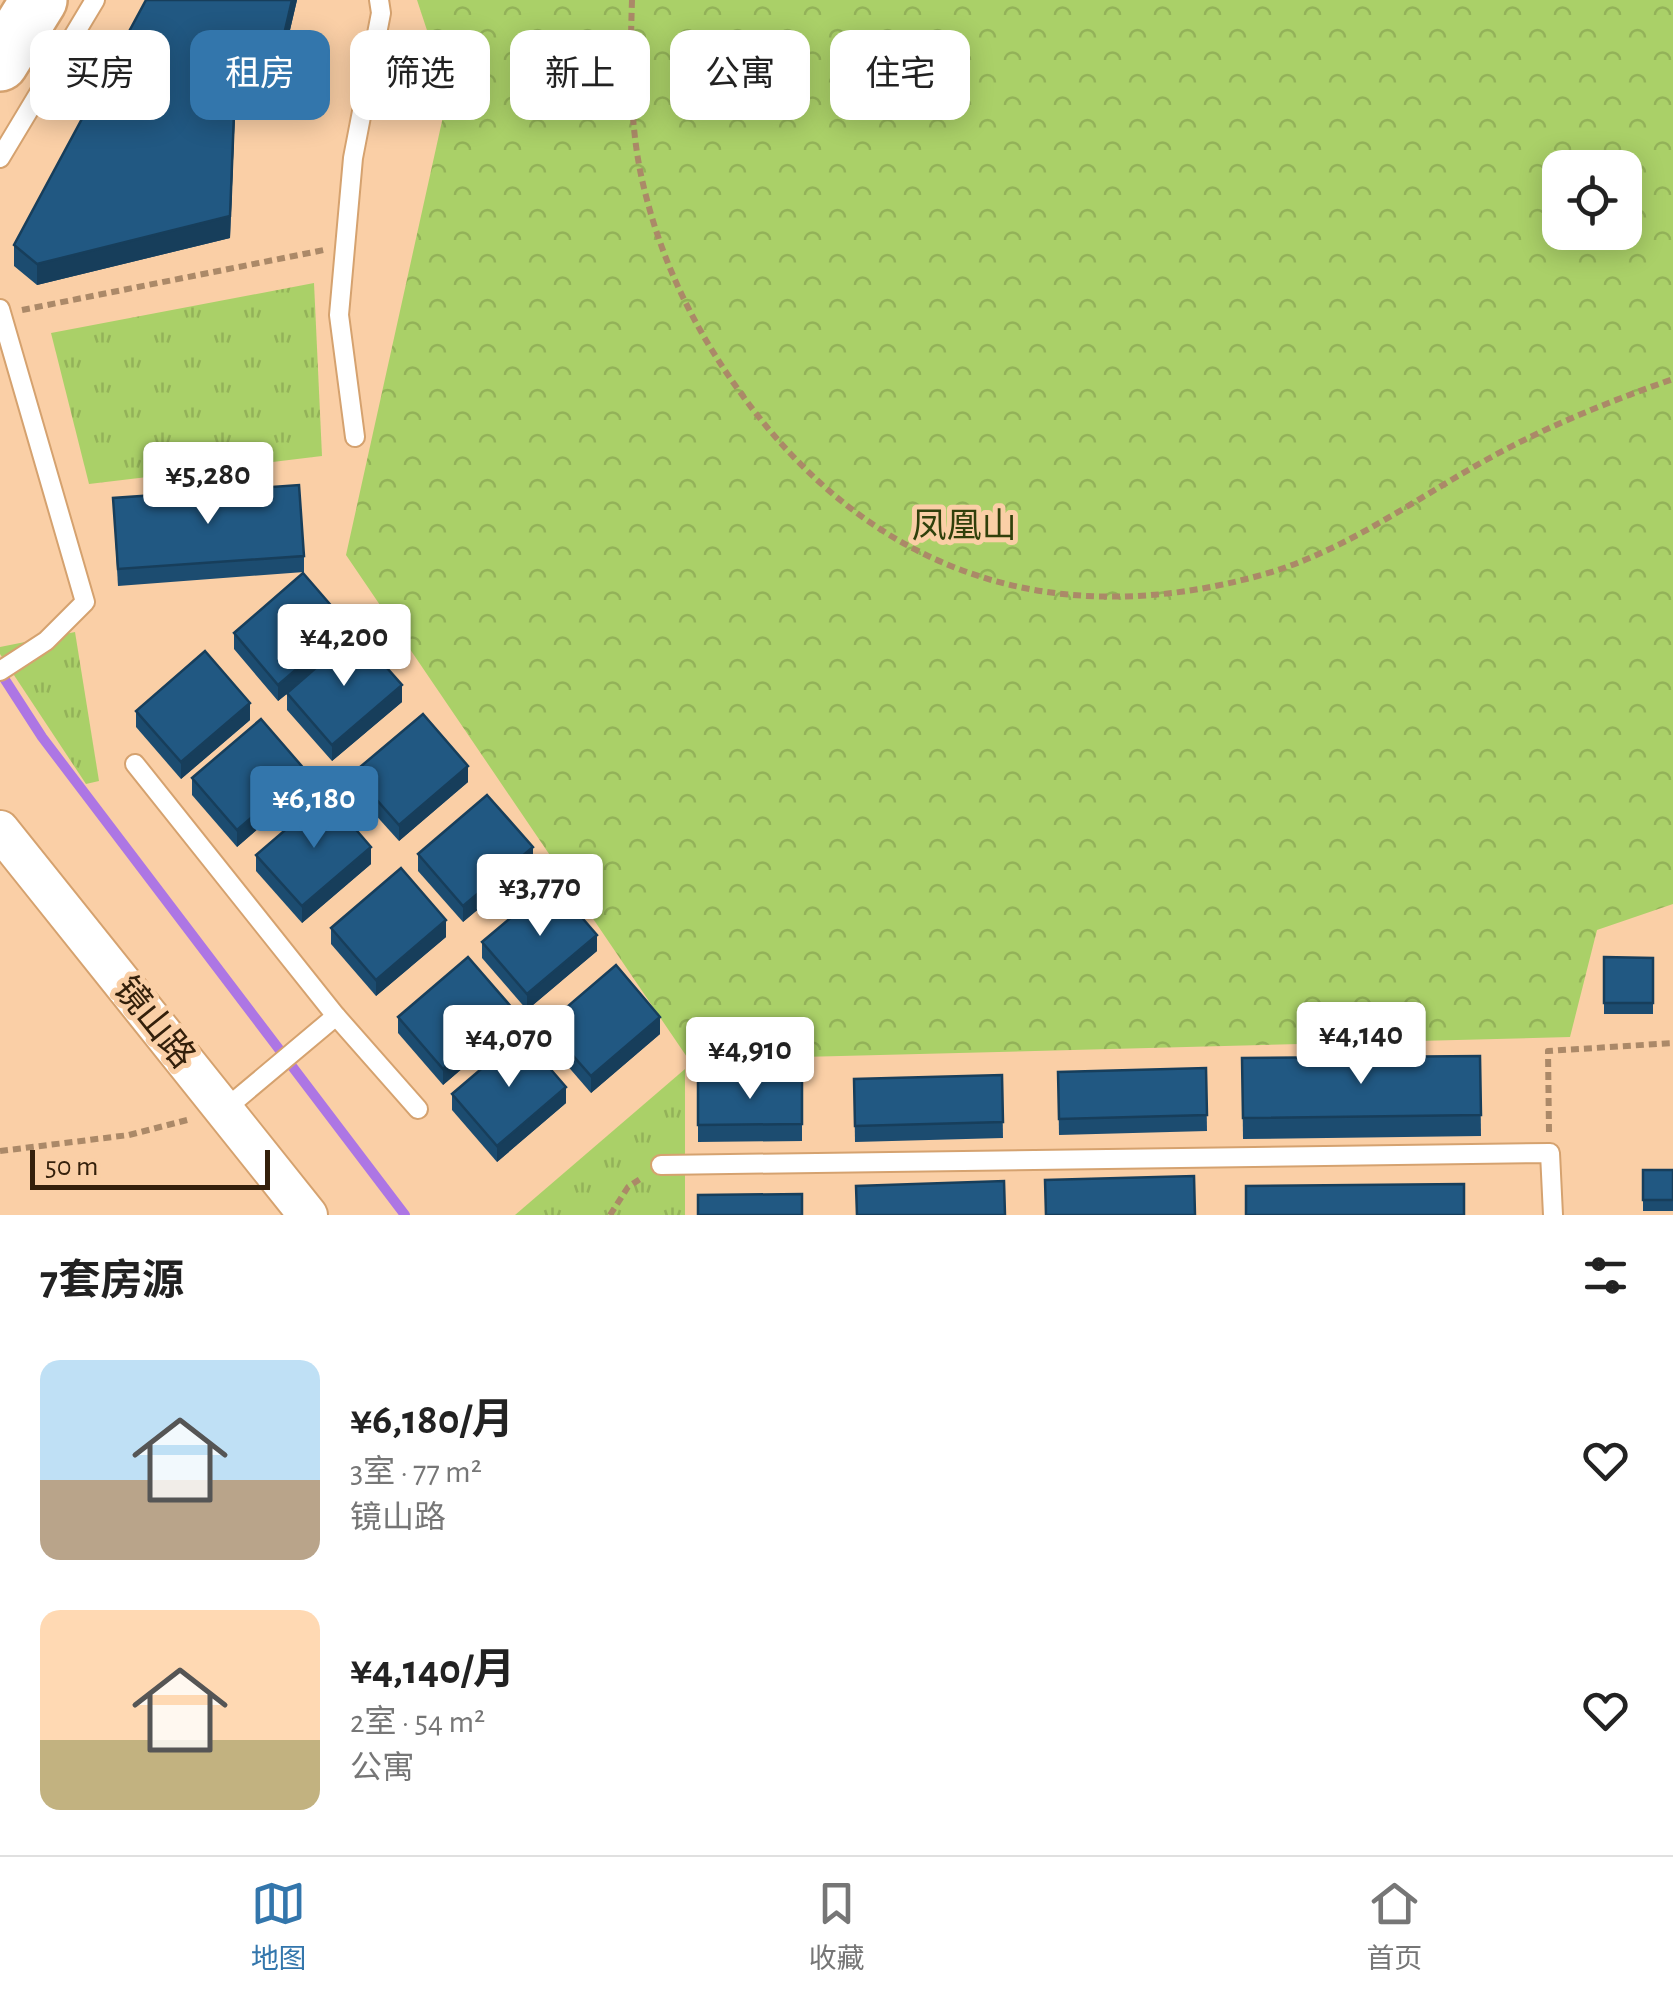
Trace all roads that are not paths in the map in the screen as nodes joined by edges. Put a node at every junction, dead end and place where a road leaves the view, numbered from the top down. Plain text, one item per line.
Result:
1 (38, 0) edge
2 (95, 0) edge
3 (380, 0) edge
4 (0, 63) edge
5 (0, 158) edge
6 (1, 311) edge
7 (355, 437) dead end
8 (0, 671) edge
9 (135, 764) dead end
10 (0, 830) edge
11 (336, 1016) junction
12 (236, 1100) junction
13 (418, 1110) dead end
14 (661, 1165) road end
15 (308, 1215) edge
16 (1553, 1215) edge

1 - 4 main road
2 - 5 lane
3 - 7 lane
6 - 8 lane
9 - 11 lane
10 - 12 street, 镜山路
11 - 12 lane
11 - 13 lane
12 - 15 street, 镜山路
14 - 16 lane

